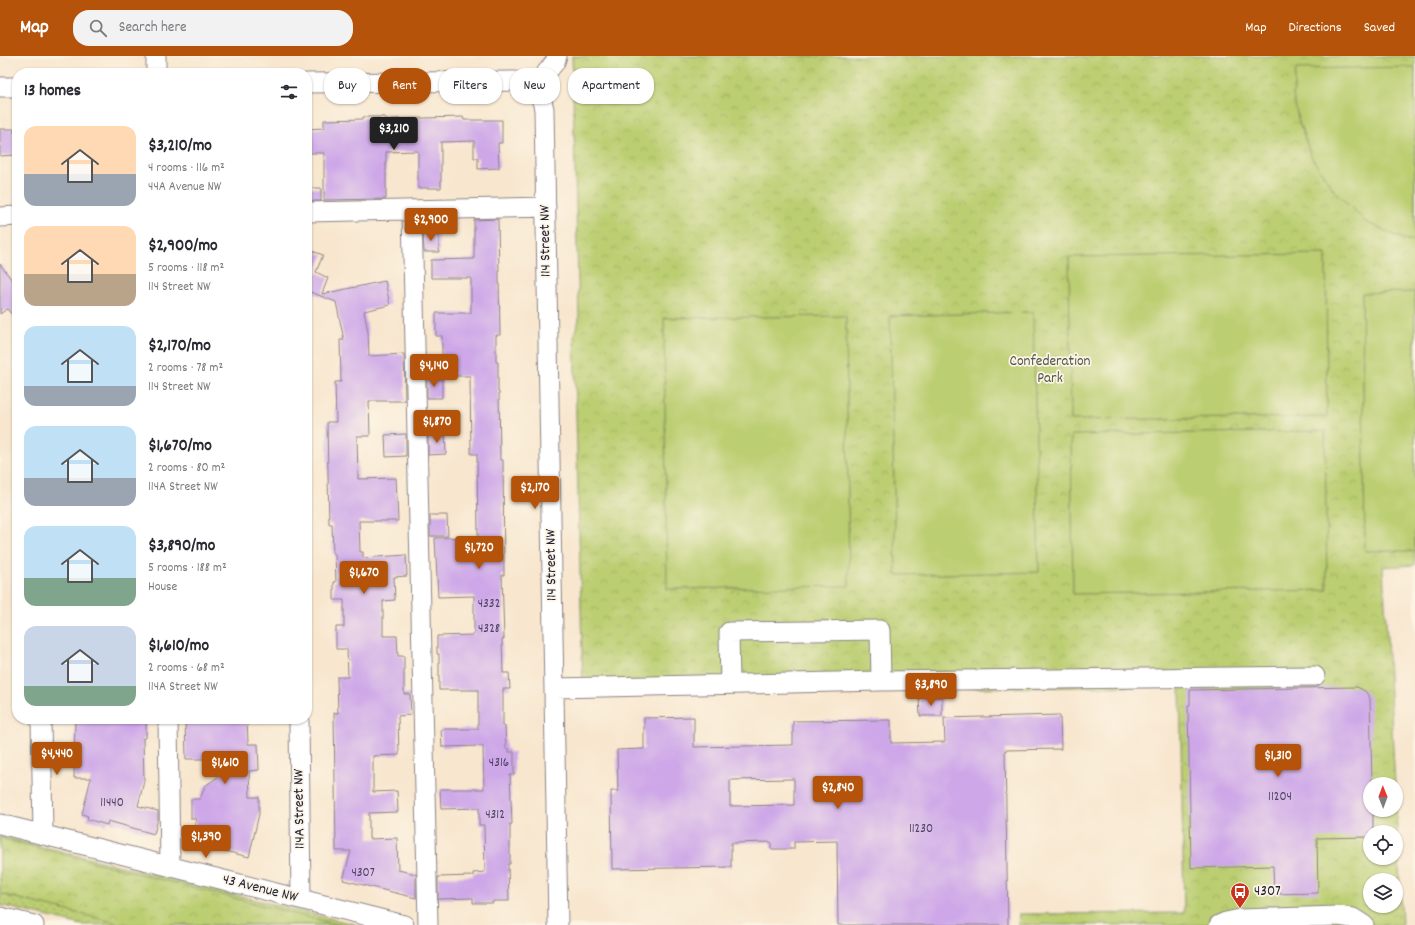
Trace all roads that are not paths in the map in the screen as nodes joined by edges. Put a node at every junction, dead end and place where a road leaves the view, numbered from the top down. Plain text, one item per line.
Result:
1 (156, 56) edge
2 (557, 56) edge
3 (156, 68) edge
4 (550, 68) edge
5 (510, 81) edge
6 (312, 83) edge
7 (0, 87) edge
8 (12, 87) edge
9 (543, 104) edge
10 (546, 207) junction
11 (412, 211) junction
12 (312, 212) edge
13 (12, 216) edge
14 (0, 217) edge
15 (1315, 676) dead end
16 (881, 681) junction
17 (730, 684) junction
18 (554, 688) junction
19 (41, 724) edge
20 (168, 724) edge
21 (299, 724) edge
22 (0, 824) edge
23 (43, 834) junction
24 (170, 866) junction
25 (301, 899) junction
26 (0, 917) edge
27 (34, 925) edge
28 (404, 925) edge
29 (428, 925) edge
30 (558, 925) edge
31 (1219, 925) edge
32 (1364, 925) edge

1 - 3 street
2 - 4 street
5 - 6 street
7 - 8 street
9 - 10 street, 114 Street NW
10 - 11 street
10 - 18 street, 114 Street NW
11 - 12 street
11 - 29 street
13 - 14 street
15 - 16 street
16 - 17 street
16 - 17 street
17 - 18 street
18 - 30 street, 114 Street NW
19 - 23 street
20 - 24 street
21 - 25 street, 114A Street NW
22 - 23 street, 43 Avenue NW
23 - 24 street, 43 Avenue NW
24 - 25 street, 43 Avenue NW
25 - 28 street, 43 Avenue NW
26 - 27 street
31 - 32 street

